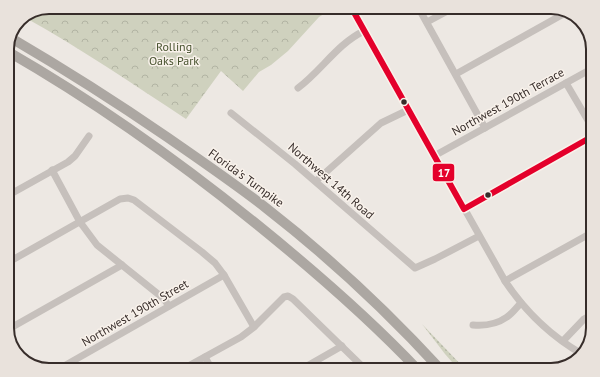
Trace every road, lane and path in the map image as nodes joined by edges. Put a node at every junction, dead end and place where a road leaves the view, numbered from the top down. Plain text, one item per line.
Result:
1 (354, 14) edge
2 (422, 14) edge
3 (442, 14) edge
4 (561, 15) edge
5 (427, 22) junction
6 (364, 30) junction
7 (15, 41) edge
8 (14, 55) edge
9 (586, 72) edge
10 (456, 74) junction
11 (566, 83) junction
12 (298, 88) dead end
13 (408, 110) junction
14 (231, 113) dead end
15 (586, 116) edge
16 (485, 128) junction
17 (89, 136) dead end
18 (586, 140) edge
19 (434, 156) junction
20 (52, 170) junction
21 (316, 181) junction
22 (14, 192) edge
23 (464, 209) junction
24 (80, 222) junction
25 (479, 236) junction
26 (586, 236) edge
27 (14, 259) edge
28 (122, 266) junction
29 (224, 275) junction
30 (505, 281) junction
31 (521, 303) junction
32 (170, 306) junction
33 (586, 318) edge
34 (473, 325) dead end
35 (14, 326) edge
36 (254, 326) junction
37 (389, 340) junction
38 (563, 341) junction
39 (342, 346) junction
40 (577, 351) edge
41 (205, 357) junction
42 (69, 363) edge
43 (194, 363) edge
44 (208, 363) edge
45 (312, 363) edge
46 (359, 363) edge
47 (406, 363) edge
48 (411, 363) edge
49 (434, 363) edge

1 - 6 street
2 - 5 street
3 - 5 street
4 - 10 street
5 - 10 street
6 - 12 street
6 - 13 street
7 - 49 highway, Florida's Turnpike
8 - 37 highway
9 - 11 street, Northwest 190th Terrace
10 - 16 street
11 - 15 street
11 - 16 street, Northwest 190th Terrace
13 - 19 street
13 - 21 street
14 - 21 street, Northwest 14th Road
16 - 19 street, Northwest 190th Terrace
17 - 20 street
18 - 23 street
19 - 23 street
20 - 22 street
20 - 24 street
21 - 25 street, Northwest 14th Road
23 - 25 street
24 - 27 street
24 - 28 street
24 - 29 street
25 - 30 street
26 - 30 street
28 - 32 street
28 - 35 street
29 - 32 street, Northwest 190th Street
29 - 36 street
30 - 31 street
31 - 34 street
31 - 38 street
32 - 42 street, Northwest 190th Street
33 - 38 street
36 - 39 street
36 - 41 street
37 - 47 highway
37 - 48 highway
38 - 40 street
39 - 45 street
39 - 46 street
41 - 43 street
41 - 44 street

